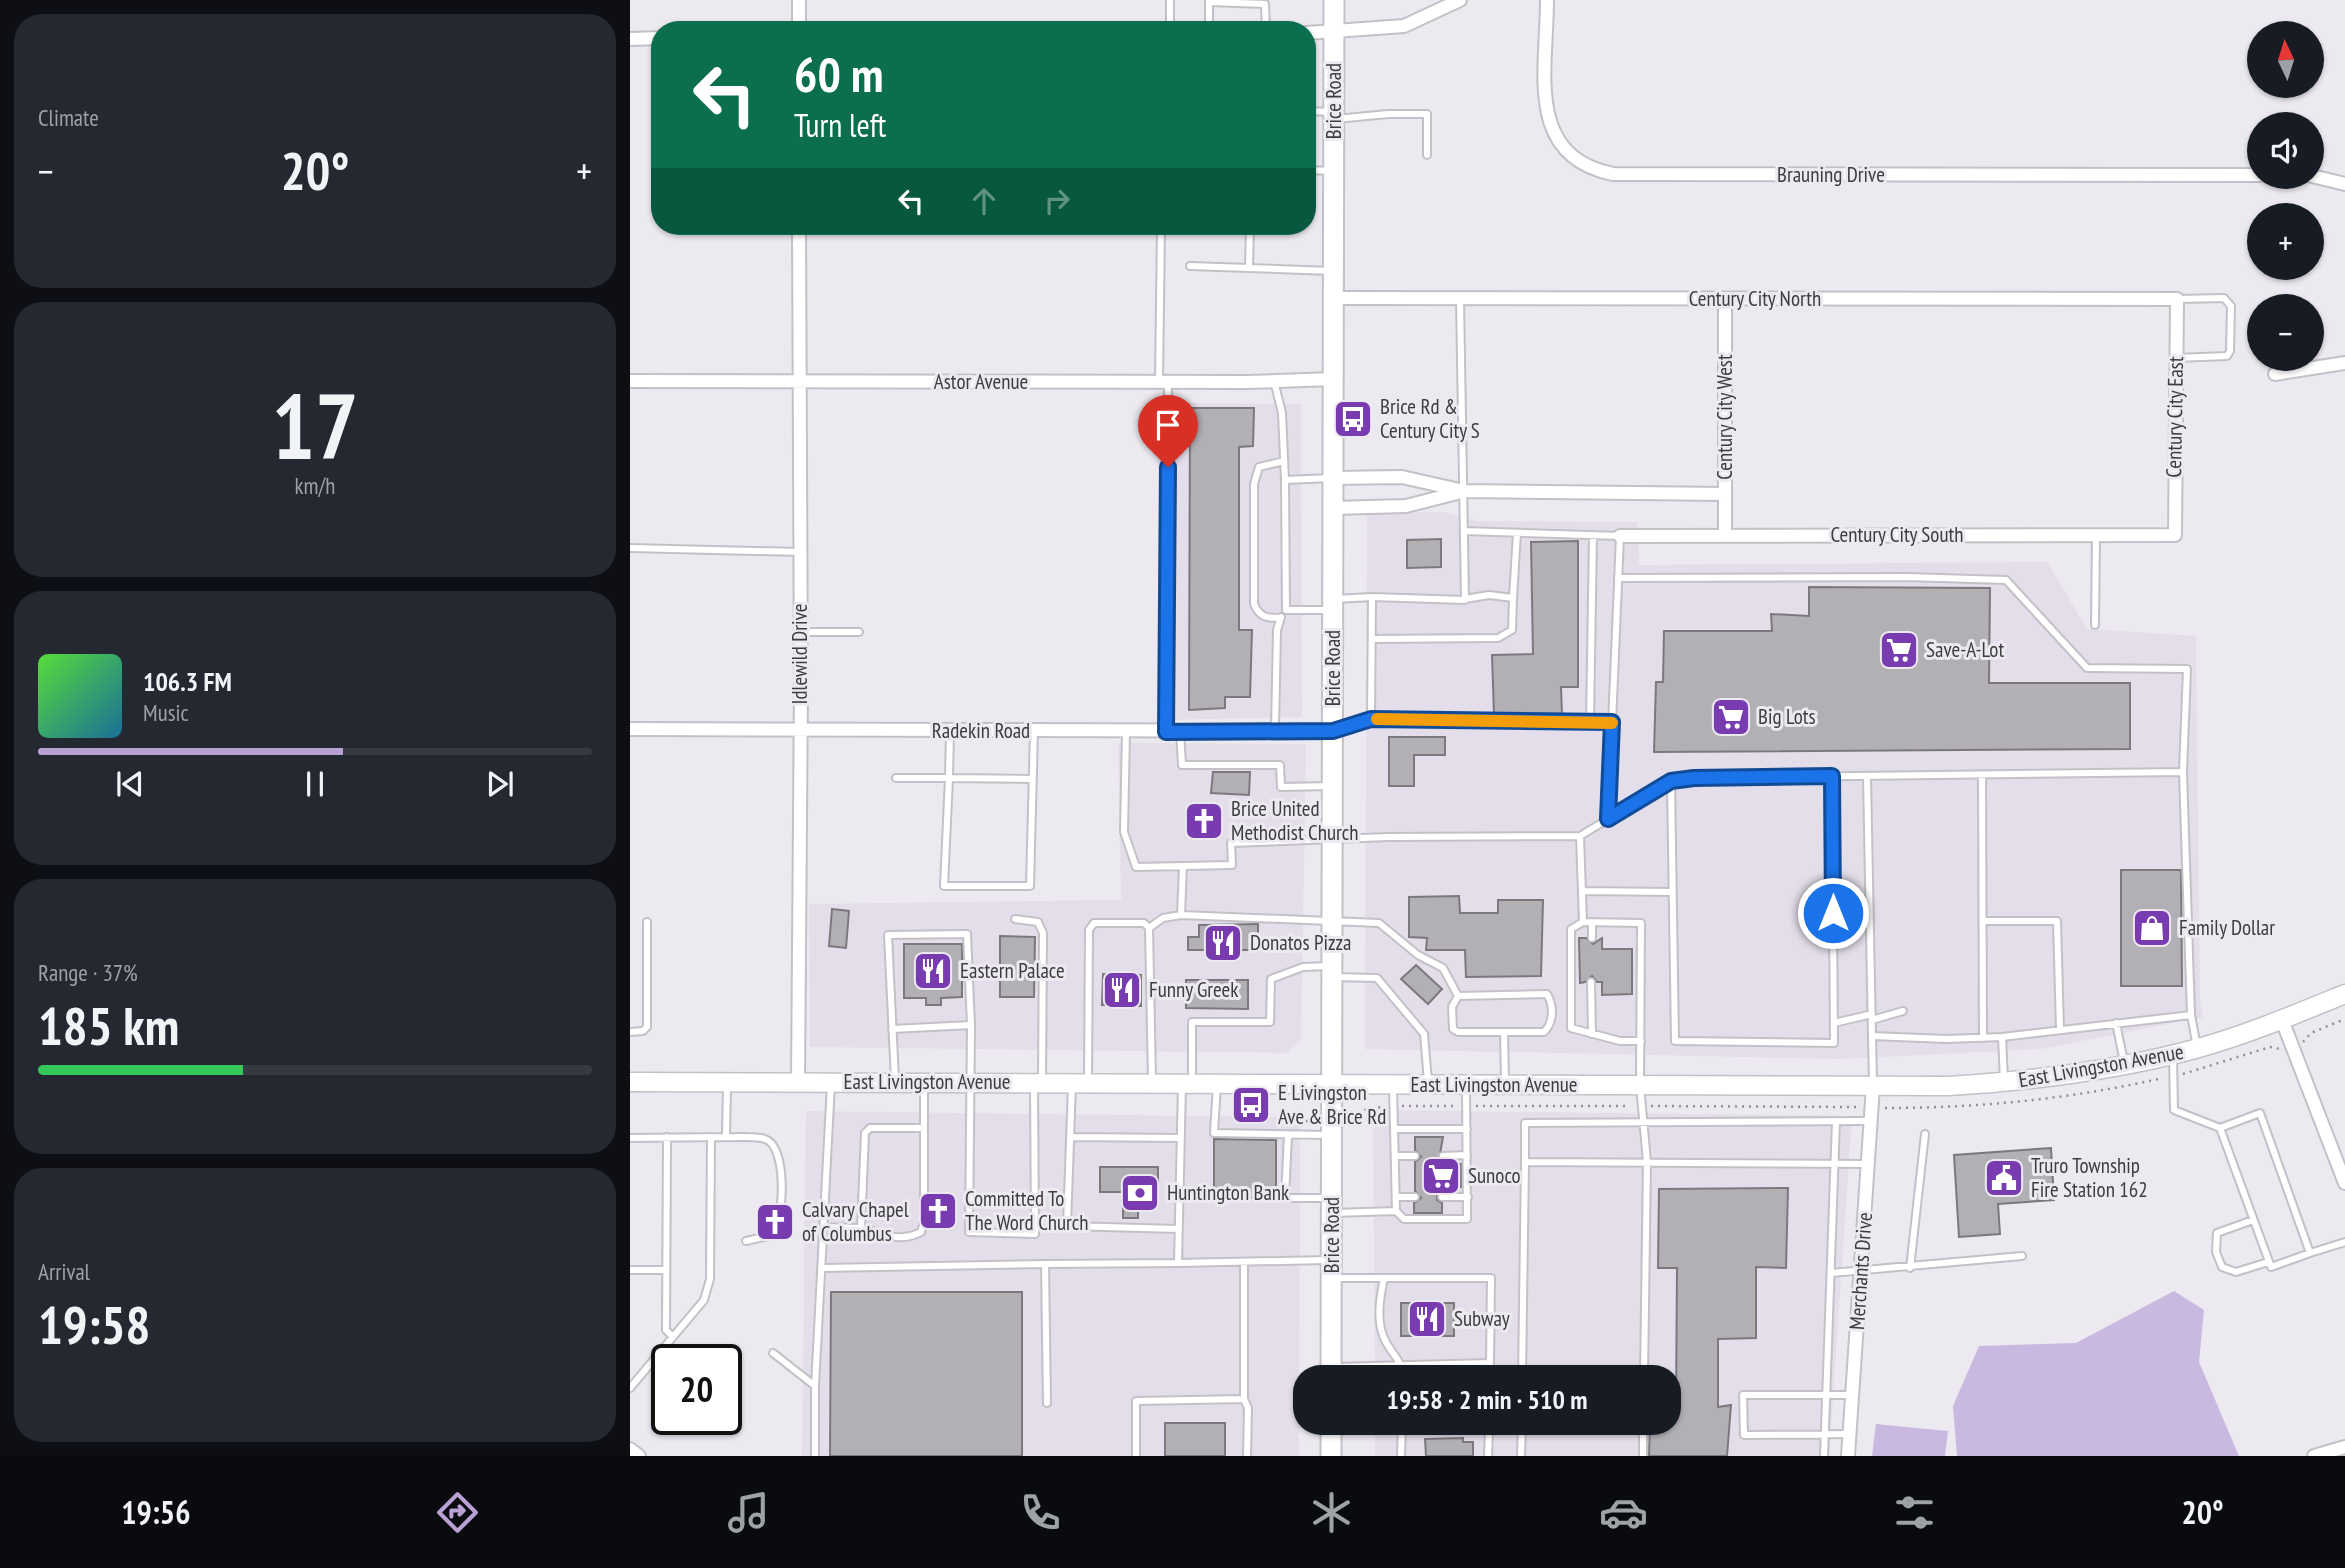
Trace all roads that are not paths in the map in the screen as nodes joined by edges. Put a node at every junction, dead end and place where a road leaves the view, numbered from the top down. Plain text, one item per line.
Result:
1 (799, 0) edge
2 (1170, 0) edge
3 (1334, 0) edge
4 (1460, 0) edge
5 (1547, 0) edge
6 (1209, 1) edge
7 (1437, 5) edge
8 (799, 21) edge
9 (1170, 21) edge
10 (1209, 21) edge
11 (1266, 21) edge
12 (1334, 32) junction
13 (1316, 33) edge
14 (651, 38) edge
15 (630, 39) edge
16 (1316, 112) edge
17 (1334, 115) junction
18 (1427, 155) dead end
19 (1316, 170) edge
20 (1334, 171) junction
21 (2247, 175) edge
22 (2324, 179) edge
23 (2345, 184) edge
24 (799, 235) edge
25 (1161, 235) edge
26 (1250, 235) edge
27 (1190, 266) dead end
28 (1249, 268) junction
29 (1333, 271) junction
30 (1333, 298) junction
31 (1460, 298) junction
32 (1725, 299) junction
33 (2177, 299) junction
34 (2176, 358) junction
35 (2345, 363) edge
36 (2275, 374) dead end
37 (1333, 379) junction
38 (799, 380) junction
39 (630, 381) edge
40 (1274, 381) junction
41 (1164, 382) junction
42 (1284, 461) junction
43 (1333, 478) junction
44 (1285, 480) junction
45 (1464, 491) junction
46 (1724, 494) junction
47 (1333, 508) junction
48 (1464, 531) junction
49 (1517, 533) junction
50 (1725, 534) junction
51 (1593, 535) junction
52 (2096, 535) junction
53 (1620, 536) junction
54 (2175, 536) joint
55 (630, 548) edge
56 (800, 552) junction
57 (1618, 578) junction
58 (1372, 597) junction
59 (1513, 598) junction
60 (1465, 599) junction
61 (1333, 604) junction
62 (1286, 610) junction
63 (1280, 618) junction
64 (2095, 625) dead end
65 (801, 632) junction
66 (859, 632) dead end
67 (1372, 639) junction
68 (1371, 719) junction
69 (1590, 722) junction
70 (1612, 722) junction
71 (630, 729) edge
72 (800, 730) junction
73 (950, 731) junction
74 (1034, 731) junction
75 (1275, 731) junction
76 (1333, 731) junction
77 (1126, 732) junction
78 (1166, 732) junction
79 (1180, 732) junction
80 (2183, 772) junction
81 (1982, 775) junction
82 (1832, 776) junction
83 (1867, 776) junction
84 (896, 778) dead end
85 (949, 778) junction
86 (1032, 779) junction
87 (1671, 781) junction
88 (1333, 786) junction
89 (1608, 819) junction
90 (1580, 836) junction
91 (1333, 841) junction
92 (1183, 866) junction
93 (1583, 891) junction
94 (1672, 892) junction
95 (1181, 915) junction
96 (1015, 919) dead end
97 (1333, 921) junction
98 (1983, 921) junction
99 (647, 922) dead end
100 (1583, 922) junction
101 (1592, 922) junction
102 (1149, 928) junction
103 (1592, 938) dead end
104 (1333, 972) junction
105 (1591, 982) dead end
106 (2345, 994) edge
107 (1458, 996) junction
108 (1903, 1011) dead end
109 (2191, 1015) junction
110 (1872, 1017) junction
111 (2282, 1020) junction
112 (1834, 1023) junction
113 (2116, 1023) junction
114 (971, 1025) junction
115 (892, 1029) junction
116 (2060, 1029) junction
117 (630, 1032) edge
118 (1504, 1032) junction
119 (1592, 1034) junction
120 (1872, 1036) junction
121 (2002, 1037) junction
122 (1983, 1038) junction
123 (1641, 1041) junction
124 (2197, 1049) junction
125 (2173, 1055) junction
126 (2124, 1066) junction
127 (630, 1082) edge
128 (895, 1082) junction
129 (924, 1082) junction
130 (969, 1082) junction
131 (1038, 1082) junction
132 (1080, 1082) junction
133 (2005, 1082) junction
134 (727, 1083) junction
135 (798, 1083) junction
136 (831, 1083) junction
137 (1152, 1083) junction
138 (1187, 1083) junction
139 (1217, 1083) junction
140 (1333, 1083) junction
141 (1393, 1084) junction
142 (1428, 1084) junction
143 (1466, 1085) junction
144 (1505, 1085) junction
145 (1640, 1085) junction
146 (1873, 1086) junction
147 (1642, 1121) junction
148 (1836, 1121) junction
149 (1871, 1121) junction
150 (925, 1128) junction
151 (2220, 1128) junction
152 (1395, 1129) junction
153 (1467, 1129) junction
154 (1925, 1134) dead end
155 (1288, 1135) junction
156 (1333, 1135) junction
157 (667, 1137) junction
158 (710, 1137) junction
159 (726, 1137) junction
160 (1071, 1137) junction
161 (630, 1138) edge
162 (1181, 1138) junction
163 (1395, 1156) junction
164 (1415, 1156) dead end
165 (1443, 1156) dead end
166 (1467, 1156) junction
167 (1525, 1162) junction
168 (1647, 1162) junction
169 (1835, 1163) junction
170 (1868, 1164) junction
171 (2345, 1183) edge
172 (1396, 1197) junction
173 (1415, 1197) dead end
174 (1443, 1197) dead end
175 (1468, 1197) junction
176 (1331, 1205) junction
177 (1396, 1211) junction
178 (2253, 1220) junction
179 (825, 1227) junction
180 (861, 1228) junction
181 (1179, 1229) junction
182 (746, 1241) dead end
183 (2345, 1242) edge
184 (2309, 1253) junction
185 (2022, 1256) dead end
186 (2269, 1262) junction
187 (1178, 1263) junction
188 (1244, 1263) junction
189 (1045, 1264) junction
190 (1910, 1268) junction
191 (823, 1269) junction
192 (1332, 1269) junction
193 (630, 1270) edge
194 (666, 1270) junction
195 (1861, 1272) junction
196 (1831, 1273) junction
197 (1384, 1278) junction
198 (673, 1337) junction
199 (773, 1353) dead end
200 (1490, 1363) joint
201 (1331, 1365) edge
202 (1403, 1365) joint
203 (1522, 1365) edge
204 (1644, 1365) edge
205 (815, 1386) junction
206 (630, 1388) edge
207 (1827, 1394) junction
208 (1853, 1395) junction
209 (1244, 1399) junction
210 (1047, 1403) dead end
211 (1825, 1434) junction
212 (1850, 1434) junction
213 (1331, 1435) edge
214 (1401, 1435) edge
215 (1489, 1435) edge
216 (1522, 1435) edge
217 (1643, 1435) edge
218 (2345, 1447) edge
219 (630, 1449) edge
220 (639, 1456) edge
221 (815, 1456) edge
222 (1136, 1456) edge
223 (1247, 1456) edge
224 (1331, 1456) edge
225 (1401, 1456) edge
226 (1489, 1456) edge
227 (1521, 1456) edge
228 (1643, 1456) edge
229 (1824, 1456) edge
230 (1848, 1456) edge
231 (2314, 1456) edge

1 - 8 street
2 - 9 lane
3 - 12 main road, Brice Road
4 - 7 street
5 - 21 street, Brauning Drive
6 - 10 lane
6 - 11 lane
7 - 12 street
12 - 13 street
12 - 17 main road, Brice Road
14 - 15 street
16 - 17 lane
17 - 18 lane
17 - 20 main road, Brice Road
19 - 20 lane
20 - 29 main road, Brice Road
22 - 23 street
24 - 38 street, Idlewild Drive
25 - 41 lane
26 - 28 lane
27 - 28 lane
28 - 29 lane
29 - 30 main road, Brice Road
30 - 31 street, Century City North
30 - 37 main road, Brice Road
31 - 32 street, Century City North
31 - 45 lane
32 - 33 street, Century City North
32 - 46 street, Century City West
33 - 34 street, Century City East
33 - 34 lane
34 - 54 street, Century City East
35 - 36 street
37 - 40 street, Astor Avenue
37 - 43 main road, Brice Road
38 - 39 street, Astor Avenue
38 - 41 street, Astor Avenue
38 - 56 street, Idlewild Drive
40 - 41 street, Astor Avenue
40 - 42 lane
41 - 78 lane
42 - 44 lane
42 - 63 lane
43 - 44 lane
43 - 45 street
43 - 47 main road, Brice Road
44 - 62 lane
45 - 46 street
45 - 47 street
45 - 48 lane
46 - 50 street, Century City West
47 - 61 main road, Brice Road
48 - 49 lane
48 - 60 lane
49 - 51 lane
49 - 59 lane
50 - 52 street, Century City South
50 - 53 street, Century City South
51 - 53 lane
51 - 69 lane
52 - 54 street, Century City South
52 - 64 lane
53 - 57 lane
55 - 56 lane
56 - 65 street, Idlewild Drive
57 - 70 lane
57 - 80 lane
58 - 60 lane
58 - 61 lane
58 - 67 lane
59 - 60 lane
59 - 67 lane
61 - 62 lane
61 - 76 main road, Brice Road
62 - 63 lane
63 - 75 lane
65 - 66 lane
65 - 72 street, Idlewild Drive
67 - 68 lane
68 - 69 lane
68 - 76 lane
69 - 70 lane
70 - 89 lane
71 - 72 street, Radekin Road
72 - 73 street, Radekin Road
72 - 135 street, Idlewild Drive
73 - 74 street, Radekin Road
73 - 85 lane
74 - 77 street, Radekin Road
74 - 86 lane
75 - 76 street, Radekin Road
75 - 79 street, Radekin Road
76 - 88 main road, Brice Road
77 - 78 street, Radekin Road
77 - 92 lane
78 - 79 street, Radekin Road
79 - 88 lane
80 - 81 lane
80 - 109 lane
81 - 83 lane
81 - 98 lane
82 - 83 lane
82 - 87 lane
82 - 112 lane
83 - 110 lane
84 - 85 lane
85 - 86 lane
85 - 86 lane
87 - 89 lane
87 - 94 lane
88 - 91 main road, Brice Road
89 - 90 lane
90 - 91 lane
90 - 93 lane
91 - 92 lane
91 - 97 main road, Brice Road
92 - 95 lane
93 - 94 lane
93 - 100 lane
94 - 112 lane
95 - 97 lane
95 - 102 lane
96 - 131 lane
97 - 104 main road, Brice Road
97 - 107 lane
98 - 116 lane
98 - 122 lane
99 - 117 lane
100 - 101 lane
100 - 119 lane
101 - 103 lane
101 - 123 lane
102 - 132 lane
102 - 137 lane
104 - 138 lane
104 - 140 main road, Brice Road
104 - 142 lane
105 - 119 lane
106 - 111 main road, East Livingston Avenue
107 - 118 lane
107 - 118 lane
108 - 110 lane
109 - 113 lane
109 - 124 lane
110 - 112 lane
110 - 120 lane
111 - 124 main road, East Livingston Avenue
111 - 171 street
113 - 116 lane
113 - 126 lane
114 - 115 lane
114 - 115 lane
114 - 130 lane
115 - 128 lane
116 - 121 lane
118 - 144 lane
119 - 123 lane
120 - 122 lane
120 - 146 lane
121 - 122 lane
121 - 133 lane
123 - 145 lane
124 - 125 main road, East Livingston Avenue
125 - 126 main road, East Livingston Avenue
125 - 151 lane
126 - 133 main road, East Livingston Avenue
127 - 134 main road, East Livingston Avenue
128 - 129 main road, East Livingston Avenue
128 - 136 main road, East Livingston Avenue
129 - 130 main road, East Livingston Avenue
129 - 150 lane
130 - 131 main road, East Livingston Avenue
130 - 131 lane
131 - 132 main road, East Livingston Avenue
132 - 137 main road, East Livingston Avenue
132 - 160 lane
133 - 146 main road, East Livingston Avenue
134 - 135 main road, East Livingston Avenue
134 - 159 lane
135 - 136 main road, East Livingston Avenue
136 - 179 lane
137 - 138 main road, East Livingston Avenue
138 - 139 main road, East Livingston Avenue
138 - 162 lane
139 - 140 main road, East Livingston Avenue
139 - 155 lane
140 - 141 main road, East Livingston Avenue
140 - 156 main road, Brice Road
141 - 142 main road, East Livingston Avenue
141 - 152 lane
142 - 143 main road, East Livingston Avenue
143 - 144 main road, East Livingston Avenue
143 - 153 lane
144 - 145 main road, East Livingston Avenue
145 - 146 main road, East Livingston Avenue
145 - 147 lane
146 - 149 street, Merchants Drive
147 - 148 lane
147 - 167 lane
147 - 168 lane
148 - 149 lane
148 - 169 lane
149 - 170 street, Merchants Drive
150 - 180 lane
150 - 180 lane
151 - 178 lane
151 - 184 lane
152 - 153 lane
152 - 163 lane
153 - 166 lane
154 - 190 lane
155 - 156 lane
155 - 176 lane
156 - 176 main road, Brice Road
157 - 158 lane
157 - 161 lane
157 - 194 lane
158 - 159 lane
158 - 198 lane
159 - 182 lane
160 - 162 lane
160 - 181 lane
162 - 181 lane
163 - 164 lane
163 - 172 lane
165 - 166 lane
166 - 175 lane
167 - 168 lane
167 - 203 lane
168 - 169 lane
168 - 204 lane
169 - 170 lane
169 - 196 lane
170 - 195 street, Merchants Drive
172 - 173 lane
172 - 177 lane
174 - 175 lane
175 - 177 lane
176 - 177 lane
176 - 192 main road, Brice Road
178 - 186 lane
178 - 186 lane
179 - 180 lane
179 - 191 lane
181 - 187 lane
183 - 184 lane
184 - 186 lane
185 - 190 lane
187 - 188 lane
187 - 189 lane
188 - 192 lane
188 - 209 lane
189 - 191 lane
189 - 210 lane
190 - 195 lane
191 - 205 lane
192 - 197 lane
192 - 201 main road, Brice Road
193 - 194 lane
194 - 198 lane
195 - 196 lane
195 - 208 street, Merchants Drive
196 - 207 lane
197 - 200 lane
197 - 202 lane
198 - 206 lane
199 - 205 lane
200 - 202 lane
205 - 221 lane
207 - 208 lane
207 - 211 lane
207 - 211 lane
208 - 212 street, Merchants Drive
209 - 222 lane
209 - 223 lane
211 - 212 lane
211 - 229 lane
212 - 230 street, Merchants Drive
213 - 224 main road
214 - 225 lane
215 - 226 lane
216 - 227 lane
217 - 228 lane
218 - 231 street
219 - 220 street

